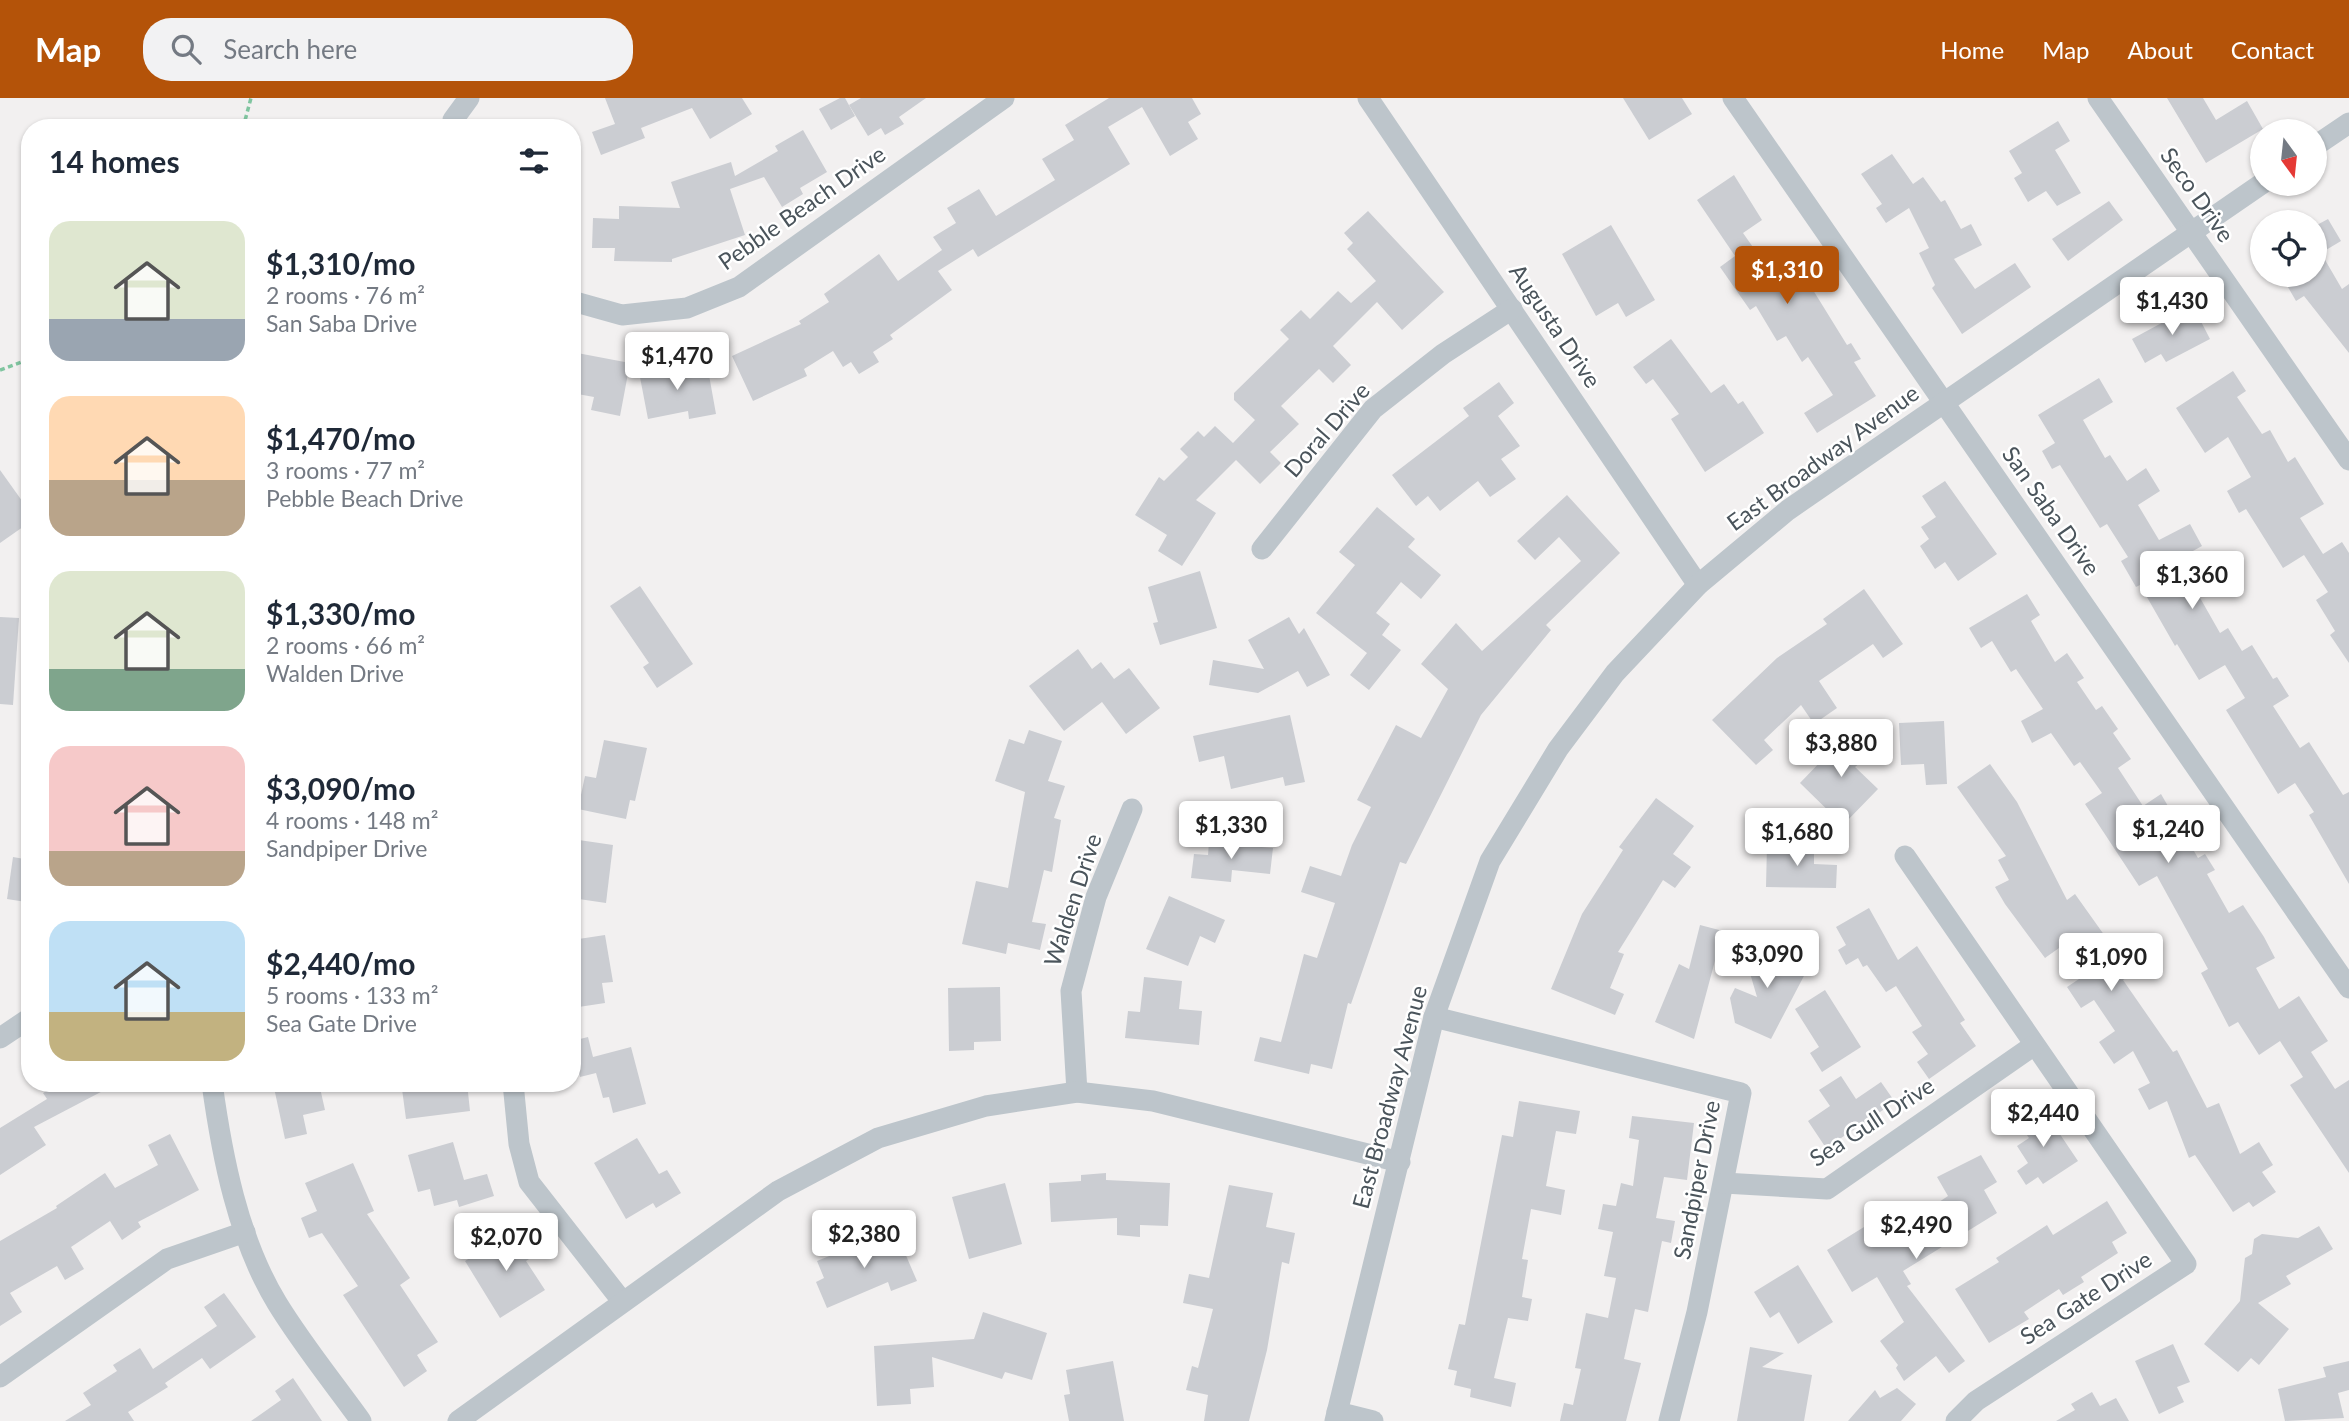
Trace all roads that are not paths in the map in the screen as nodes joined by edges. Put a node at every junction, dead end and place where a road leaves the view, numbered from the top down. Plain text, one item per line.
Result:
1 (469, 98) edge
2 (1004, 98) edge
3 (1368, 98) edge
4 (1733, 98) edge
5 (2098, 98) edge
6 (454, 119) edge
7 (2349, 123) edge
8 (2328, 137) edge
9 (2250, 193) edge
10 (2193, 233) junction
11 (581, 304) edge
12 (1512, 309) junction
13 (1944, 402) junction
14 (2349, 460) edge
15 (1262, 549) dead end
16 (1698, 585) junction
17 (1132, 809) dead end
18 (1905, 856) dead end
19 (2349, 988) edge
20 (1434, 1017) junction
21 (21, 1023) edge
22 (0, 1038) edge
23 (2033, 1046) junction
24 (213, 1092) edge
25 (514, 1092) edge
26 (1077, 1092) junction
27 (1400, 1162) junction
28 (1724, 1183) junction
29 (245, 1231) junction
30 (622, 1301) junction
31 (0, 1377) edge
32 (1336, 1416) edge
33 (361, 1421) edge
34 (458, 1421) edge
35 (1373, 1421) edge
36 (1669, 1421) edge
37 (1956, 1421) edge

1 - 6 street
2 - 11 street, Pebble Beach Drive
3 - 12 street, Augusta Drive
4 - 13 street, San Saba Drive
5 - 10 street, Seco Drive
7 - 8 street
9 - 10 street, East Broadway Avenue
10 - 13 street, East Broadway Avenue
10 - 14 street, Seco Drive
12 - 15 street, Doral Drive
12 - 16 street, Augusta Drive
13 - 16 street, East Broadway Avenue
13 - 19 street, San Saba Drive
16 - 20 street, East Broadway Avenue
17 - 26 street, Walden Drive
18 - 23 street, Sea Gate Drive
20 - 27 street, East Broadway Avenue
20 - 28 street, Sandpiper Drive
21 - 22 street
23 - 28 street, Sea Gull Drive
23 - 37 street, Sea Gate Drive
24 - 29 street
25 - 30 street
26 - 27 street
26 - 30 street
27 - 32 street, East Broadway Avenue
28 - 36 street, Sandpiper Drive
29 - 31 street
29 - 33 street
30 - 34 street
32 - 35 street

